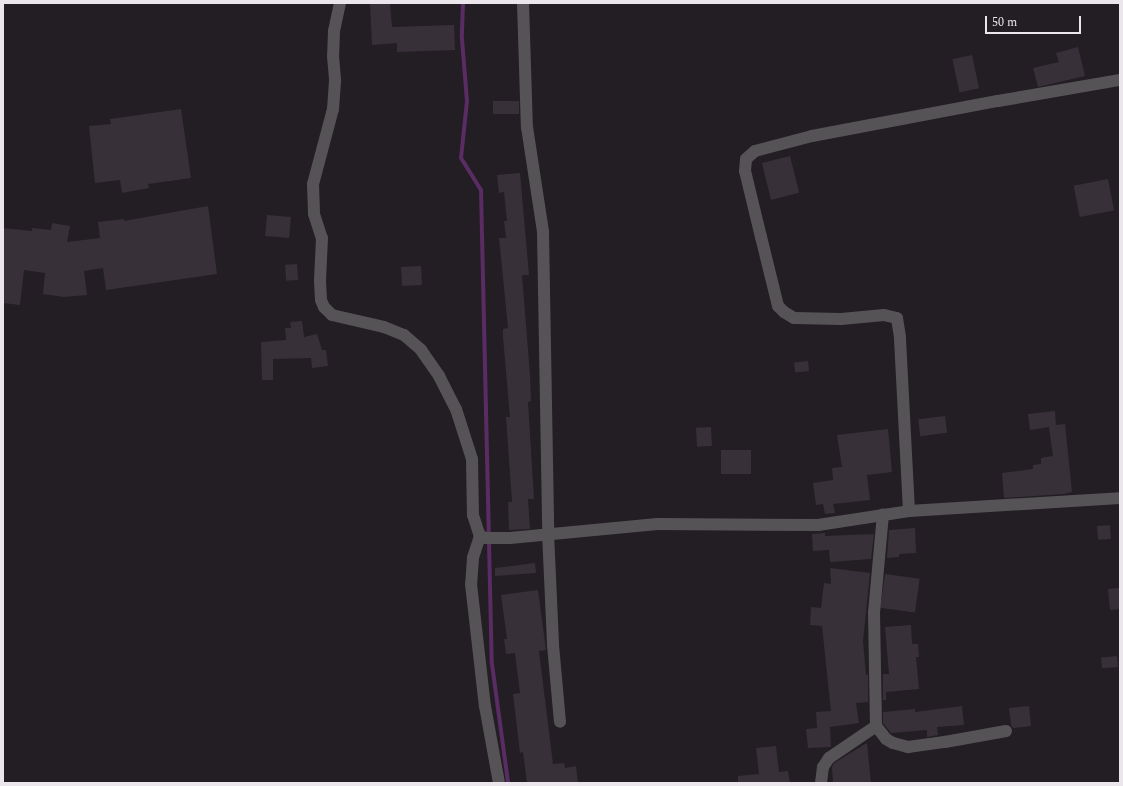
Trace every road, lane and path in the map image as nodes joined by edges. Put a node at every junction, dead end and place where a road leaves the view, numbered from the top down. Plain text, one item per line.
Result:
1 (340, 3) edge
2 (523, 3) edge
3 (1120, 80) edge
4 (1120, 498) edge
5 (909, 511) junction
6 (883, 514) junction
7 (548, 534) junction
8 (483, 537) junction
9 (560, 722) dead end
10 (876, 726) junction
11 (1006, 731) dead end
12 (499, 783) edge
13 (821, 783) edge

1 - 8 street
2 - 7 street
3 - 5 street
4 - 5 street
5 - 6 street
6 - 7 street
6 - 10 street
7 - 8 street
7 - 9 street
8 - 12 street
10 - 11 street
10 - 13 street

